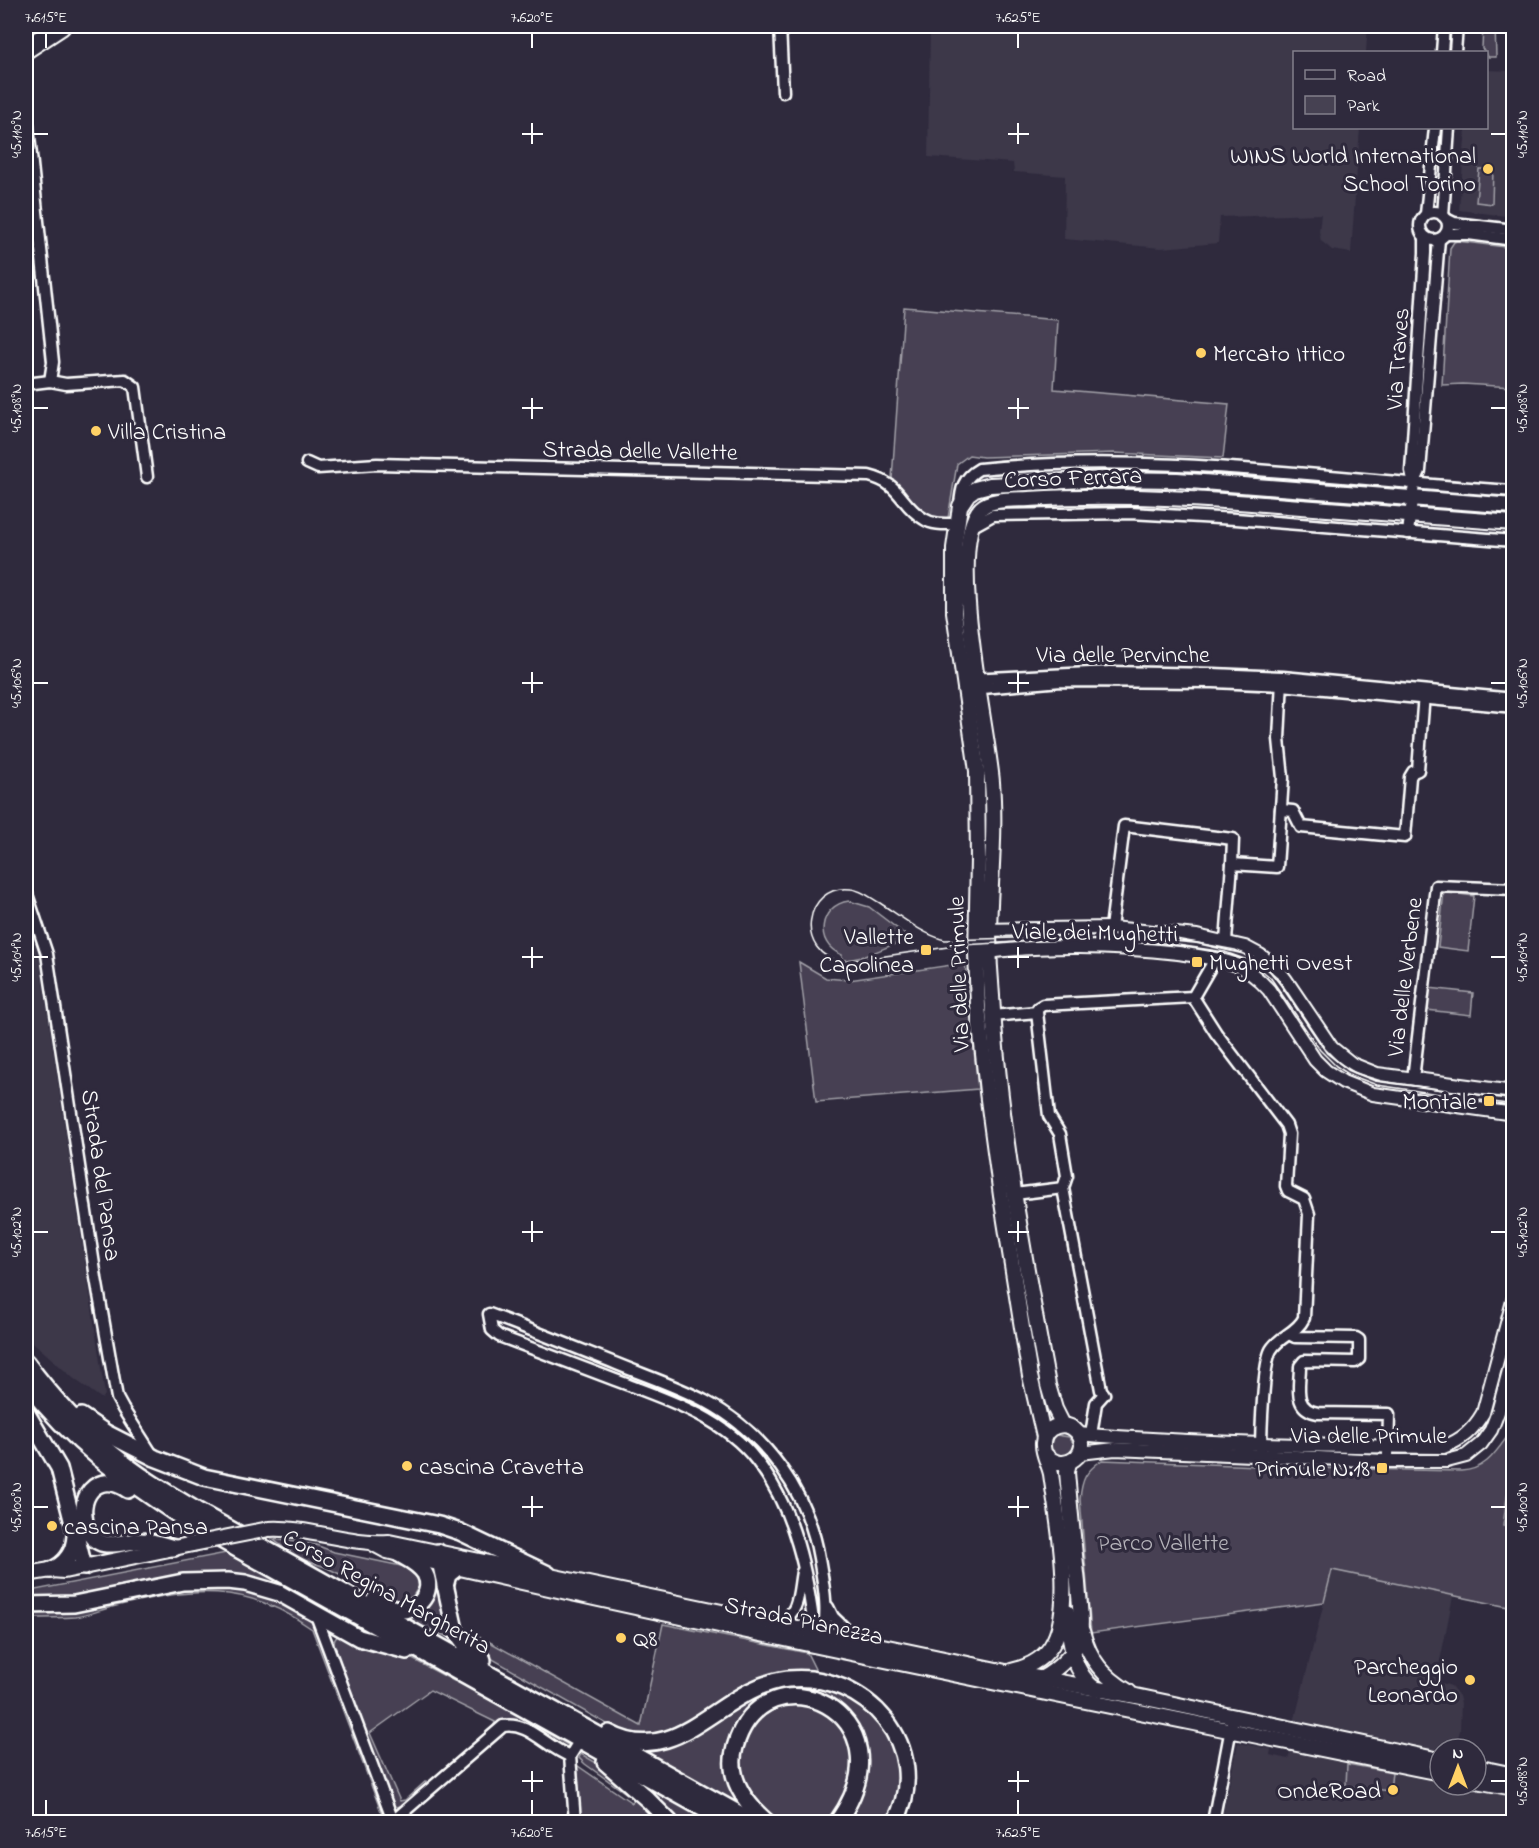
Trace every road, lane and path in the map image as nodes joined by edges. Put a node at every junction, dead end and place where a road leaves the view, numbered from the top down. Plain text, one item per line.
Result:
1 (61, 26) edge
2 (780, 26) edge
3 (1444, 26) edge
4 (1457, 26) edge
5 (26, 49) edge
6 (1442, 51) edge
7 (1455, 51) edge
8 (783, 92) dead end
9 (26, 108) edge
10 (1435, 129) edge
11 (1449, 129) edge
12 (31, 213) edge
13 (1426, 214) junction
14 (1445, 218) junction
15 (1514, 230) edge
16 (1425, 237) junction
17 (1442, 237) junction
18 (1514, 240) edge
19 (50, 381) junction
20 (26, 384) edge
21 (307, 463) dead end
22 (1086, 464) junction
23 (147, 477) dead end
24 (1177, 480) junction
25 (1413, 491) junction
26 (1514, 491) edge
27 (960, 506) junction
28 (1514, 506) edge
29 (1410, 515) junction
30 (956, 524) junction
31 (1514, 524) edge
32 (973, 526) junction
33 (1408, 533) junction
34 (1514, 541) edge
35 (1282, 681) junction
36 (972, 684) junction
37 (1424, 695) junction
38 (1514, 699) edge
39 (1514, 706) edge
40 (1281, 810) junction
41 (1232, 864) junction
42 (1514, 889) edge
43 (26, 891) edge
44 (1111, 928) junction
45 (982, 930) junction
46 (1226, 941) junction
47 (983, 952) junction
48 (1215, 959) junction
49 (1193, 997) junction
50 (1037, 1012) junction
51 (993, 1016) junction
52 (1413, 1079) junction
53 (1514, 1092) edge
54 (1514, 1114) edge
55 (1063, 1188) junction
56 (1008, 1195) junction
57 (1514, 1297) edge
58 (1289, 1334) junction
59 (1500, 1351) junction
60 (1513, 1353) edge
61 (26, 1362) edge
62 (1496, 1367) junction
63 (1511, 1369) edge
64 (26, 1383) edge
65 (49, 1393) junction
66 (26, 1412) edge
67 (1063, 1425) junction
68 (1085, 1435) junction
69 (1044, 1437) junction
70 (1388, 1446) junction
71 (1261, 1450) junction
72 (1046, 1455) junction
73 (155, 1458) junction
74 (1074, 1458) junction
75 (1388, 1461) junction
76 (187, 1521) junction
77 (76, 1527) junction
78 (372, 1543) junction
79 (174, 1548) junction
80 (399, 1554) junction
81 (439, 1558) junction
82 (84, 1567) junction
83 (458, 1568) junction
84 (802, 1568) junction
85 (519, 1570) junction
86 (58, 1571) junction
87 (26, 1574) edge
88 (548, 1574) joint
89 (26, 1584) edge
90 (330, 1585) junction
91 (445, 1586) junction
92 (1064, 1596) junction
93 (29, 1604) edge
94 (827, 1604) junction
95 (316, 1615) junction
96 (779, 1623) junction
97 (1081, 1624) junction
98 (340, 1629) junction
99 (819, 1638) junction
100 (856, 1639) junction
101 (328, 1647) junction
102 (1072, 1652) junction
103 (444, 1664) junction
104 (1006, 1672) junction
105 (1042, 1678) junction
106 (501, 1680) junction
107 (993, 1683) junction
108 (1094, 1689) junction
109 (1136, 1696) junction
110 (1144, 1713) junction
111 (568, 1718) junction
112 (1232, 1724) junction
113 (580, 1740) junction
114 (570, 1756) junction
115 (1428, 1758) edge
116 (1428, 1770) edge
117 (1488, 1770) edge
118 (1514, 1775) edge
119 (1488, 1783) edge
120 (1514, 1788) edge
121 (392, 1822) edge
122 (574, 1822) edge
123 (670, 1822) edge
124 (727, 1822) edge
125 (754, 1822) edge
126 (767, 1822) edge
127 (837, 1822) edge
128 (895, 1822) edge
129 (1213, 1822) edge

1 - 5 highway
2 - 8 street
3 - 6 street
4 - 7 street
9 - 12 street
10 - 13 street
11 - 14 street
12 - 19 street
13 - 14 street
13 - 16 street
14 - 15 street
14 - 17 street
16 - 17 street
16 - 25 street, Via Traves
17 - 18 street
17 - 25 street, Via Traves
19 - 20 street
19 - 23 street
21 - 30 street, Strada delle Vallette
22 - 24 street, Corso Ferrara
22 - 25 street, Corso Ferrara
22 - 27 street, Corso Ferrara
24 - 25 main road, Corso Ferrara
24 - 27 main road, Corso Ferrara
25 - 26 street, Corso Ferrara
25 - 28 main road, Corso Ferrara
25 - 29 street, Via Traves
27 - 30 main road, Via delle Primule
29 - 31 main road, Corso Ferrara
29 - 32 main road, Corso Ferrara
29 - 33 street, Via Traves
30 - 36 main road, Via delle Primule
32 - 33 street, Corso Ferrara
32 - 36 main road, Via delle Primule
33 - 34 street, Corso Ferrara
35 - 36 street, Via delle Pervinche
35 - 37 street, Via delle Pervinche
35 - 40 street
36 - 45 main road, Via delle Primule
37 - 38 street, Via delle Pervinche
37 - 39 street, Via delle Pervinche
37 - 40 street
40 - 41 street
41 - 44 street, Viale dei Mughetti
41 - 46 street, Viale dei Mughetti
42 - 52 street, Via delle Verbene
43 - 73 street, Strada del Pansa
44 - 45 street, Viale dei Mughetti
44 - 46 street, Viale dei Mughetti
45 - 47 main road, Via delle Primule
46 - 52 street, Viale dei Mughetti
47 - 48 street, Viale dei Mughetti
47 - 51 main road, Via delle Primule
47 - 56 main road, Via delle Primule
48 - 49 street
48 - 54 street, Viale dei Mughetti
49 - 50 street, Via delle Primule
49 - 58 street, Via delle Primule
50 - 51 street, Via delle Primule
50 - 55 street
51 - 56 main road, Via delle Primule
52 - 53 street, Viale dei Mughetti
55 - 56 street
55 - 68 street
56 - 67 main road, Via delle Primule
56 - 69 main road, Via delle Primule
57 - 59 street, Via delle Primule
58 - 70 street, Via delle Primule
58 - 71 street, Via delle Primule
59 - 60 street
59 - 62 street, Via delle Primule
60 - 63 street, Via delle Primule
61 - 65 main road, Corso Regina Margherita
62 - 63 street
62 - 70 street, Via delle Primule
63 - 75 street, Via delle Primule
64 - 76 main road, Corso Regina Margherita
65 - 73 main road
65 - 90 main road, Corso Regina Margherita
66 - 77 main road
67 - 68 main road
67 - 69 main road
68 - 71 street, Via delle Primule
68 - 74 main road
69 - 72 main road
70 - 71 street, Via delle Primule
70 - 75 street
71 - 74 street, Via delle Primule
71 - 75 street, Via delle Primule
72 - 74 main road
72 - 92 main road
73 - 85 main road
74 - 97 main road
76 - 79 main road
76 - 103 main road, Corso Regina Margherita
77 - 82 main road
77 - 86 main road
78 - 79 main road, Strada Pianezza, bridge
78 - 80 main road, Strada Pianezza
78 - 81 main road, Strada Pianezza
79 - 82 main road, Strada Pianezza
80 - 81 main road, Strada Pianezza
80 - 90 main road
81 - 83 main road, Strada Pianezza
81 - 85 main road, Strada Pianezza
81 - 91 main road
82 - 86 main road, Strada Pianezza
83 - 85 main road, Strada Pianezza
83 - 91 main road
84 - 94 street
84 - 96 street
84 - 99 street
85 - 88 main road
85 - 99 main road, Strada Pianezza
86 - 87 main road
86 - 89 main road
88 - 96 main road, Strada Pianezza
90 - 106 main road, Corso Regina Margherita
91 - 106 main road
92 - 102 main road
92 - 104 main road
93 - 95 main road
94 - 99 street
94 - 100 street
95 - 98 main road
95 - 101 street
96 - 99 main road, Strada Pianezza
97 - 102 main road
97 - 109 main road
98 - 101 street
98 - 103 main road
99 - 100 main road, Strada Pianezza
99 - 107 main road, Strada Pianezza
100 - 104 main road, Strada Pianezza
101 - 121 street
102 - 105 main road
102 - 108 main road
103 - 113 main road, Corso Regina Margherita
104 - 105 main road, Strada Pianezza
105 - 107 main road
105 - 108 main road, Strada Pianezza
106 - 111 main road, Corso Regina Margherita
107 - 110 main road, Strada Pianezza
108 - 109 main road, Strada Pianezza
108 - 110 main road
109 - 112 main road, Strada Pianezza
110 - 112 main road, Strada Pianezza
111 - 125 main road, Corso Regina Margherita
111 - 128 main road
112 - 115 main road, Strada Pianezza
112 - 116 main road, Strada Pianezza
112 - 129 street
113 - 114 street
113 - 123 main road
113 - 124 main road, Corso Regina Margherita
114 - 121 street
114 - 122 street
117 - 118 main road
119 - 120 main road
126 - 127 main road

